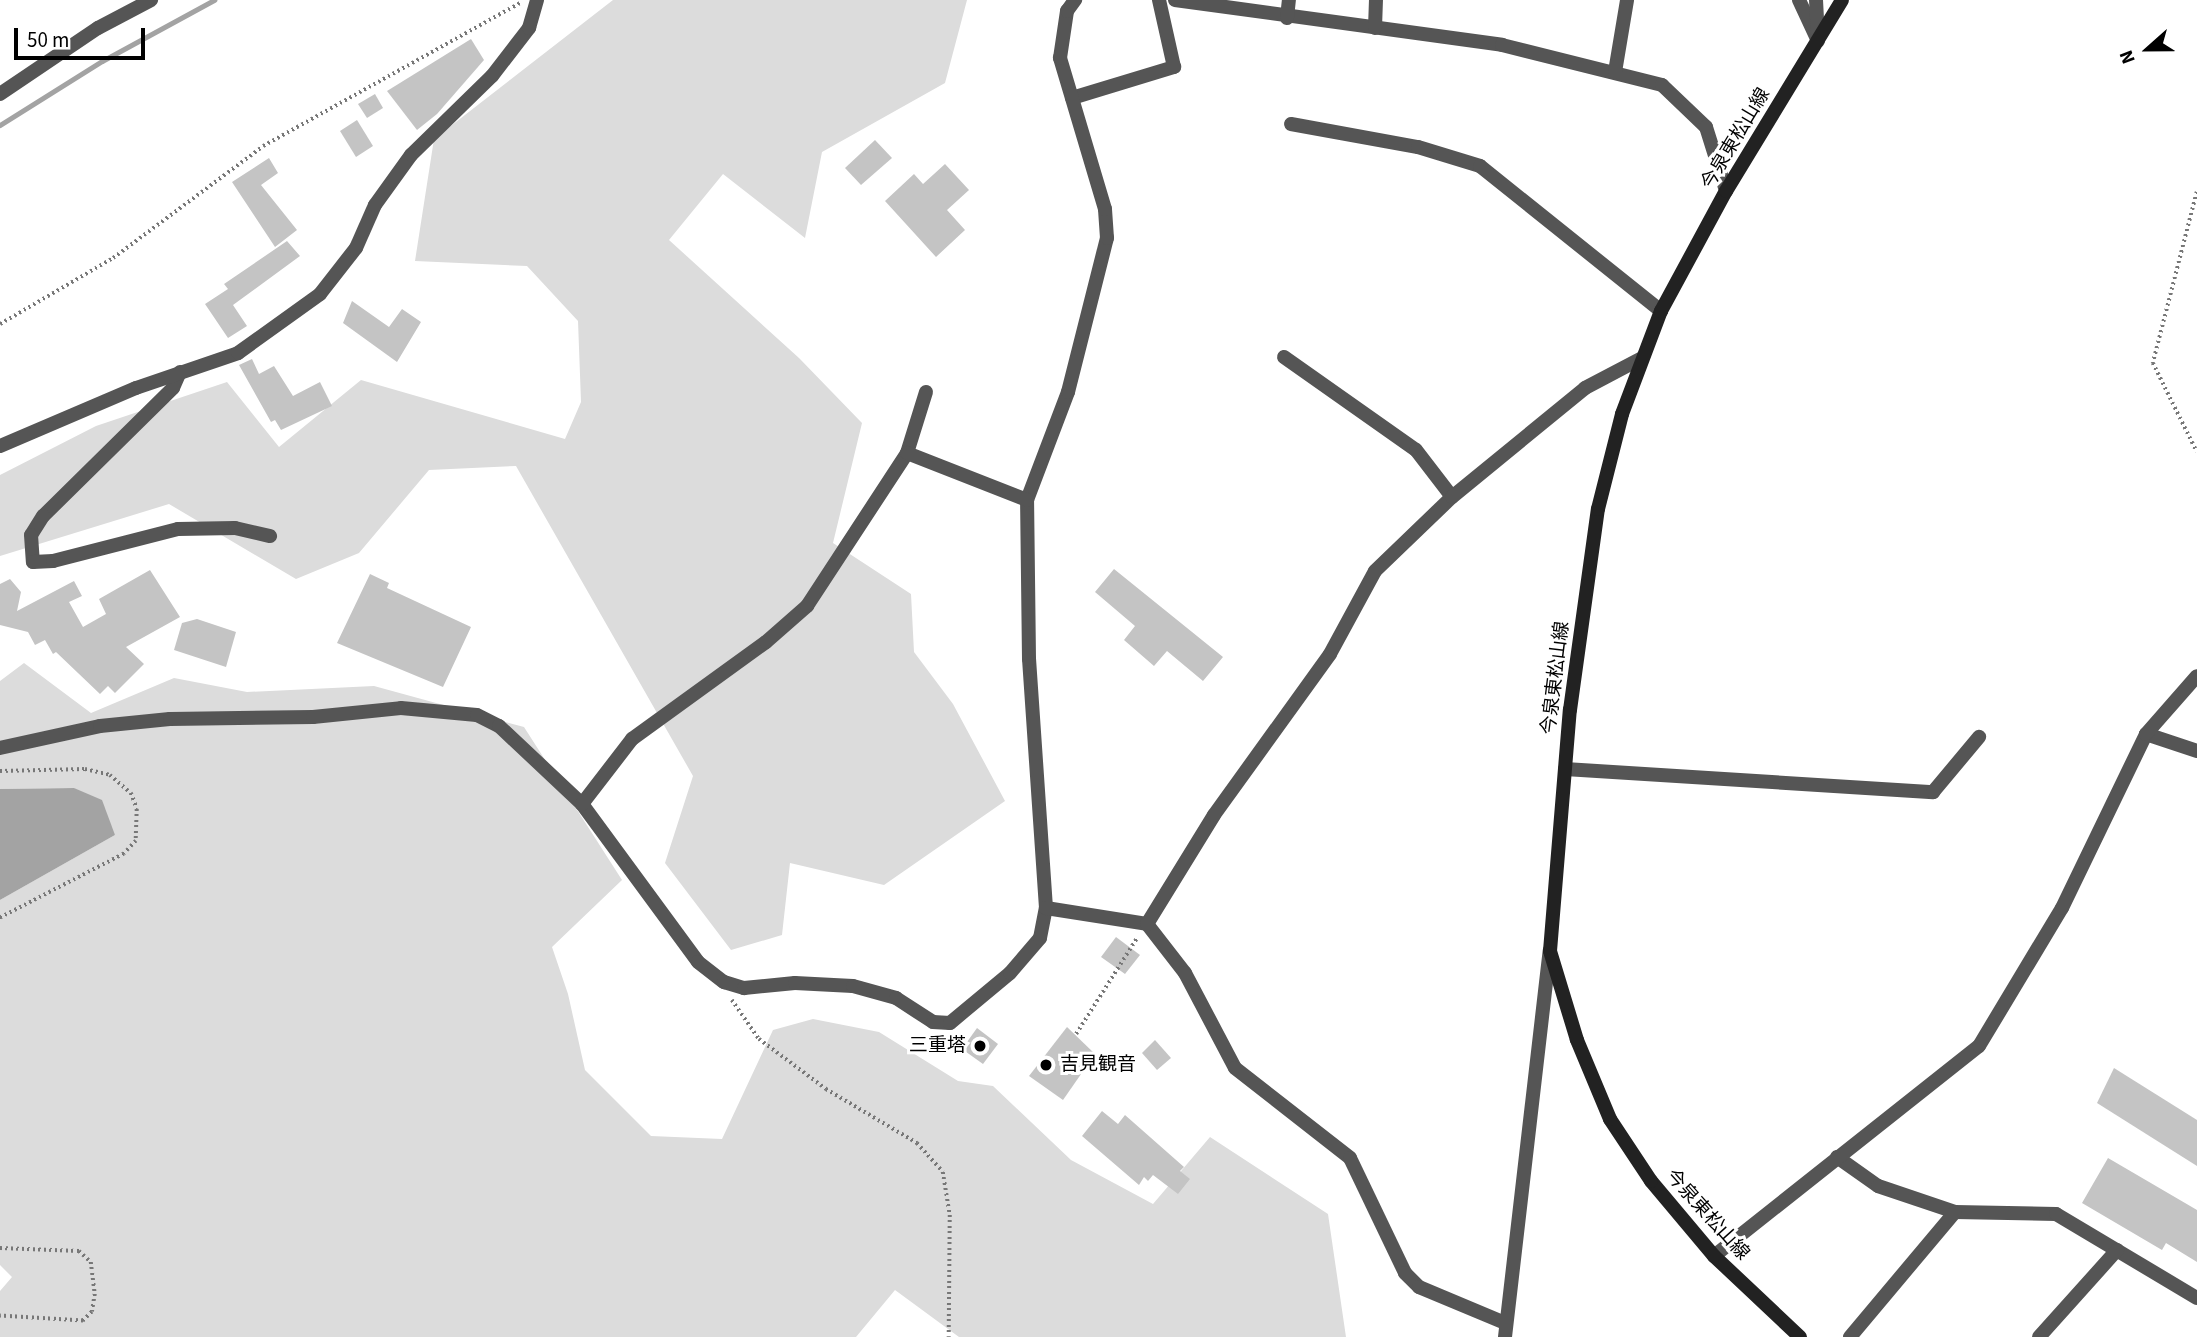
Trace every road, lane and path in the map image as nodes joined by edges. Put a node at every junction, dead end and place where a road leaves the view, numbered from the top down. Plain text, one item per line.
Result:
1 (151, 0) edge
2 (525, 0) edge
3 (537, 0) edge
4 (1075, 0) edge
5 (1159, 0) edge
6 (1175, 0) edge
7 (1289, 0) edge
8 (1377, 0) edge
9 (1628, 0) edge
10 (1799, 0) edge
11 (1816, 0) edge
12 (1842, 0) edge
13 (1287, 18) junction
14 (1375, 29) junction
15 (1818, 41) junction
16 (1615, 72) junction
17 (0, 94) edge
18 (1072, 99) junction
19 (1292, 124) dead end
20 (1726, 191) junction
21 (2197, 192) edge
22 (1661, 311) junction
23 (0, 324) edge
24 (1284, 357) dead end
25 (1640, 359) junction
26 (180, 372) junction
27 (926, 391) dead end
28 (0, 446) edge
29 (2197, 452) edge
30 (907, 453) junction
31 (1452, 497) junction
32 (1027, 500) junction
33 (270, 536) dead end
34 (2197, 676) edge
35 (2146, 734) junction
36 (1979, 737) dead end
37 (0, 748) edge
38 (2197, 751) edge
39 (1565, 769) junction
40 (0, 771) edge
41 (582, 804) junction
42 (1046, 908) junction
43 (0, 918) edge
44 (1147, 924) junction
45 (1550, 950) junction
46 (1127, 953) dead end
47 (714, 976) junction
48 (1076, 1034) dead end
49 (1837, 1157) junction
50 (1955, 1212) junction
51 (0, 1248) edge
52 (2117, 1250) junction
53 (1714, 1256) junction
54 (2197, 1298) edge
55 (0, 1316) edge
56 (1505, 1330) edge
57 (949, 1337) edge
58 (1800, 1337) edge
59 (1850, 1337) edge
60 (2039, 1337) edge

1 - 17 street
2 - 23 path
3 - 26 street
4 - 18 street
5 - 18 street
6 - 13 street
7 - 13 street
8 - 14 street
9 - 16 street
10 - 15 street
11 - 15 street
12 - 15 main road, 今泉東松山線
13 - 14 street
14 - 16 street
15 - 20 main road, 今泉東松山線
16 - 20 street
18 - 32 street
19 - 22 street
20 - 22 main road, 今泉東松山線
21 - 29 path
22 - 25 main road, 今泉東松山線
24 - 31 street
25 - 31 street
25 - 39 main road, 今泉東松山線
26 - 28 street
26 - 33 street
27 - 30 street
30 - 32 street
30 - 41 street
31 - 44 street
32 - 42 street
34 - 35 street
35 - 38 street
35 - 49 street
36 - 39 street
37 - 41 street
39 - 45 main road, 今泉東松山線
40 - 43 path
41 - 47 street
42 - 44 street
42 - 47 street
44 - 56 street
45 - 53 main road, 今泉東松山線
45 - 56 street
46 - 48 path
47 - 57 path
49 - 50 street
49 - 53 street
50 - 52 street
50 - 59 street
51 - 55 path
52 - 54 street
52 - 60 street
53 - 58 main road, 今泉東松山線

